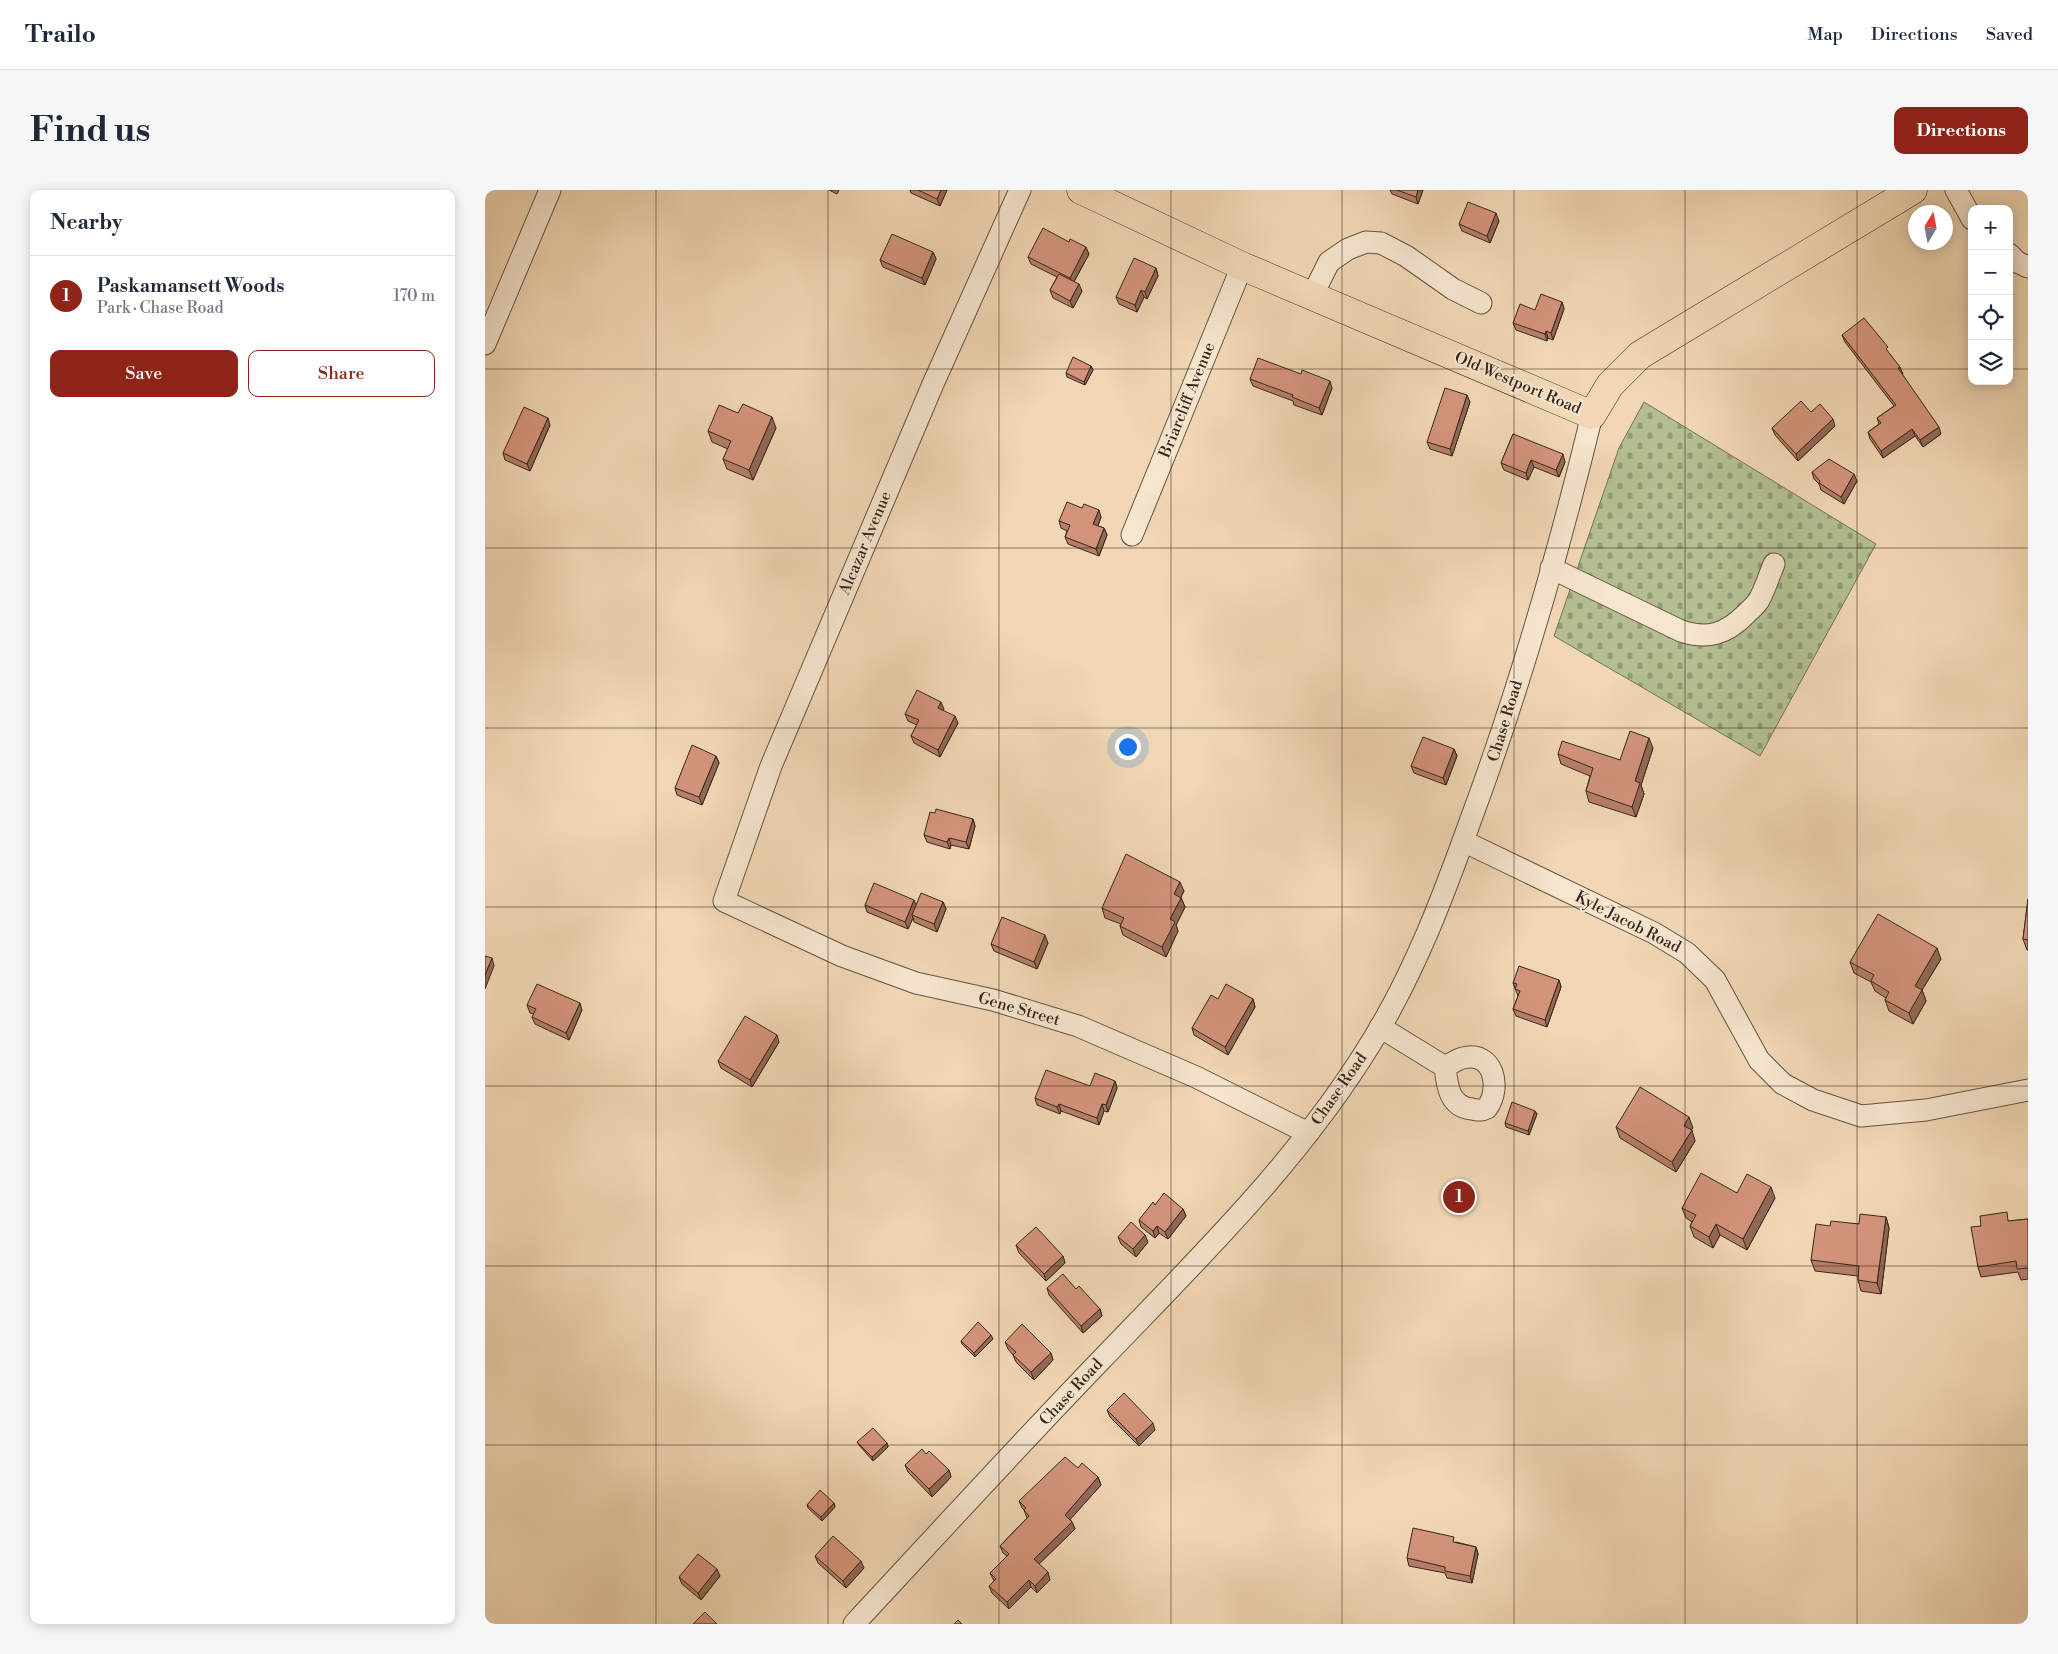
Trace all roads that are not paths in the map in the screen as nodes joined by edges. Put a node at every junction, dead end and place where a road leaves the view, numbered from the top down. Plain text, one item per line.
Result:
1 (549, 190) edge
2 (1020, 190) edge
3 (1081, 190) edge
4 (1913, 190) edge
5 (1955, 190) edge
6 (1968, 212) edge
7 (2013, 258) edge
8 (1242, 266) junction
9 (2028, 267) edge
10 (1311, 296) junction
11 (1481, 303) dead end
12 (485, 344) edge
13 (1592, 415) junction
14 (1132, 535) dead end
15 (1774, 564) dead end
16 (1551, 568) junction
17 (1463, 841) junction
18 (724, 901) joint
19 (1381, 1027) junction
20 (1445, 1067) dead end
21 (2028, 1090) edge
22 (1308, 1133) junction
23 (854, 1624) edge

1 - 12 street
2 - 18 street, Alcazar Avenue
3 - 8 main road, Old Westport Road
4 - 13 main road, Old Westport Road
5 - 6 street
7 - 9 street
8 - 10 main road, Old Westport Road
8 - 14 street, Briarcliff Avenue
10 - 11 street
10 - 13 main road, Old Westport Road
13 - 16 street, Chase Road
15 - 16 street
16 - 17 street, Chase Road
17 - 19 street, Chase Road
17 - 21 street, Kyle Jacob Road
18 - 22 street, Gene Street
19 - 20 street
19 - 22 street, Chase Road
22 - 23 street, Chase Road

